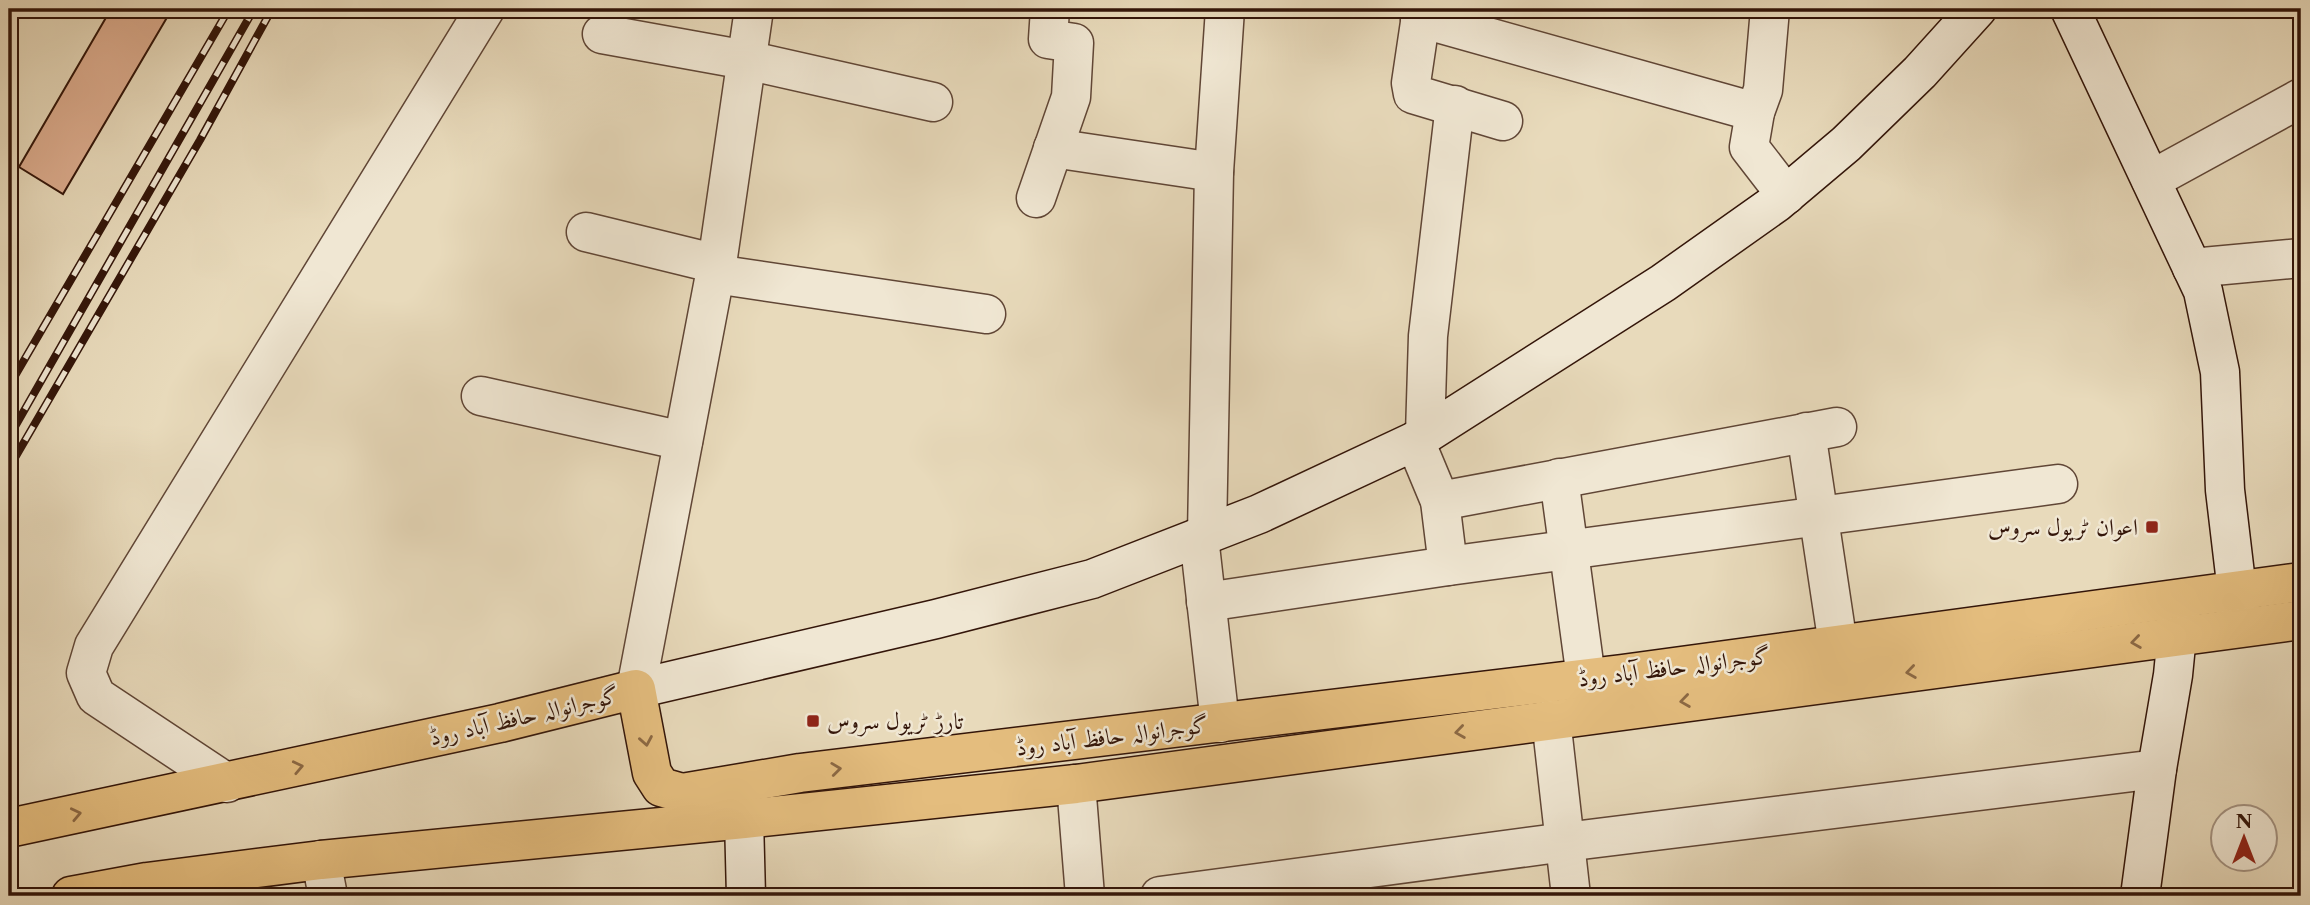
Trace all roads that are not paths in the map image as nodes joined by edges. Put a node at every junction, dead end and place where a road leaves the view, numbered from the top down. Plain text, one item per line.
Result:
1 (485, 9) edge
2 (754, 9) edge
3 (1050, 9) edge
4 (1225, 9) edge
5 (1769, 9) edge
6 (1977, 9) edge
7 (2070, 9) edge
8 (1421, 14) edge
9 (602, 34) dead end
10 (746, 60) junction
11 (2301, 98) edge
12 (933, 102) dead end
13 (1455, 105) junction
14 (1755, 112) junction
15 (1503, 121) dead end
16 (1053, 148) junction
17 (1214, 172) junction
18 (2151, 180) junction
19 (1786, 195) junction
20 (1036, 198) dead end
21 (586, 232) dead end
22 (2301, 258) edge
23 (2192, 268) junction
24 (716, 269) junction
25 (986, 314) dead end
26 (481, 396) dead end
27 (1420, 437) junction
28 (683, 440) junction
29 (1559, 478) junction
30 (2058, 484) dead end
31 (1440, 501) junction
32 (1821, 516) junction
33 (1203, 536) junction
34 (1569, 551) junction
35 (1448, 566) junction
36 (2301, 582) edge
37 (2180, 599) junction
38 (1206, 602) junction
39 (2239, 610) junction
40 (2301, 620) edge
41 (2178, 636) junction
42 (1838, 645) junction
43 (1586, 678) junction
44 (636, 690) junction
45 (1551, 719) junction
46 (1220, 723) junction
47 (2157, 769) junction
48 (227, 783) junction
49 (1076, 784) junction
50 (744, 819) junction
51 (9, 828) edge
52 (1565, 842) junction
53 (325, 878) edge
54 (71, 896) edge
55 (746, 896) edge
56 (1085, 896) edge
57 (1160, 896) edge
58 (1571, 896) edge
59 (2140, 896) edge

1 - 48 street
2 - 10 street
3 - 16 street
4 - 17 street
5 - 14 street
6 - 19 street
7 - 18 street
8 - 13 street
8 - 14 street
9 - 10 street
10 - 12 street
10 - 24 street
11 - 18 street
13 - 15 street
13 - 27 street
14 - 19 street
16 - 17 street
16 - 20 street
17 - 33 street
18 - 23 street
19 - 27 street
21 - 24 street
22 - 23 street
23 - 39 street
24 - 25 street
24 - 28 street
26 - 28 street
27 - 31 street
27 - 33 street
28 - 44 street
29 - 31 street
29 - 32 street
29 - 34 street
30 - 32 street
31 - 35 street
32 - 34 street
32 - 42 street
33 - 38 street
33 - 44 street
34 - 35 street
34 - 43 street
35 - 38 street
36 - 39 main road, گوجرانوالہ حافظ آباد روڈ
37 - 39 main road, گوجرانوالہ حافظ آباد روڈ
37 - 41 street
37 - 42 main road, گوجرانوالہ حافظ آباد روڈ
38 - 46 street
39 - 40 main road, گوجرانوالہ حافظ آباد روڈ
39 - 41 main road, گوجرانوالہ حافظ آباد روڈ
41 -> 45 main road, گوجرانوالہ حافظ آباد روڈ
41 - 47 street
42 - 43 main road, گوجرانوالہ حافظ آباد روڈ
43 - 46 main road, گوجرانوالہ حافظ آباد روڈ
44 -> 46 main road, گوجرانوالہ حافظ آباد روڈ
48 -> 44 main road, گوجرانوالہ حافظ آباد روڈ
45 -> 49 main road, گوجرانوالہ حافظ آباد روڈ
45 - 52 street
47 - 52 street
47 - 59 street
51 -> 48 main road, گوجرانوالہ حافظ آباد روڈ
49 - 50 main road, گوجرانوالہ حافظ آباد روڈ
49 - 56 street
50 - 53 main road, گوجرانوالہ حافظ آباد روڈ
50 - 55 street
52 - 57 street
52 - 58 street
53 - 54 main road, گوجرانوالہ حافظ آباد روڈ

